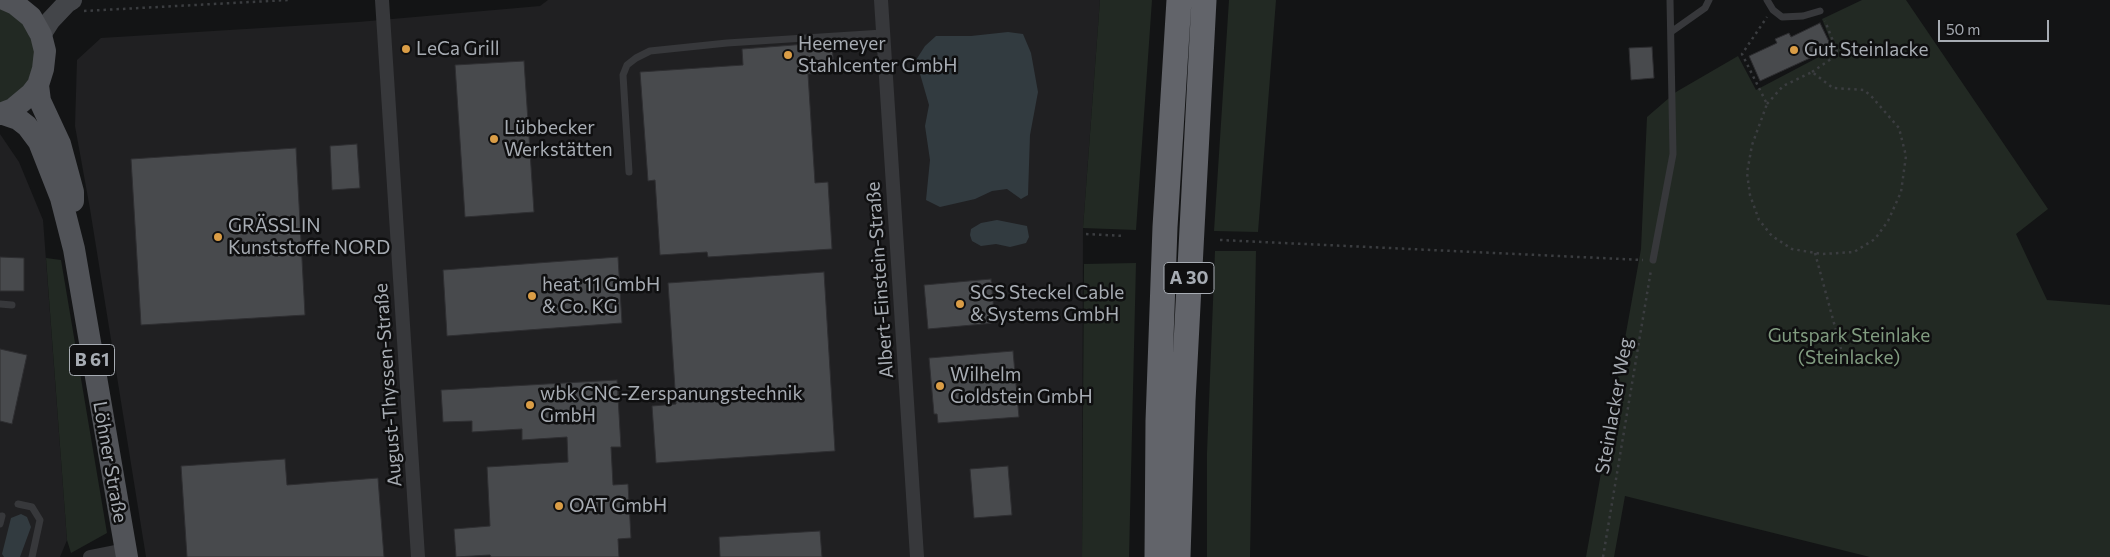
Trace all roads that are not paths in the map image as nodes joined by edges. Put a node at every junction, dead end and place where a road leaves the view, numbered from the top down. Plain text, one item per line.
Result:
1 (382, 0) edge
2 (881, 0) edge
3 (1179, 0) edge
4 (1204, 0) edge
5 (1670, 0) edge
6 (1709, 0) edge
7 (1767, 0) edge
8 (18, 1) edge
9 (77, 6) edge
10 (1820, 11) road end
11 (1671, 32) junction
12 (883, 33) junction
13 (41, 35) junction
14 (38, 85) junction
15 (1, 114) edge
16 (630, 172) dead end
17 (74, 249) junction
18 (1653, 260) road end
19 (0, 304) edge
20 (12, 305) dead end
21 (18, 504) dead end
22 (126, 553) edge
23 (32, 557) edge
24 (90, 557) edge
25 (418, 557) edge
26 (917, 557) edge
27 (1157, 557) edge
28 (1178, 557) edge

1 - 25 street, August-Thyssen-Straße
2 - 12 street, Albert-Einstein-Straße
3 - 27 highway, A 30
4 - 28 highway, A 30
5 - 11 lane
6 - 11 lane
7 - 10 lane
8 - 13 main road
9 - 13 street
11 - 18 lane
12 - 16 lane
12 - 26 street, Albert-Einstein-Straße
13 - 14 main road
14 - 15 main road
14 - 17 main road, Löhner Straße / B 61
15 - 17 main road, Löhner Straße / B 61
17 - 22 main road, Löhner Straße / B 61
19 - 20 lane
21 - 23 lane
22 - 24 street

